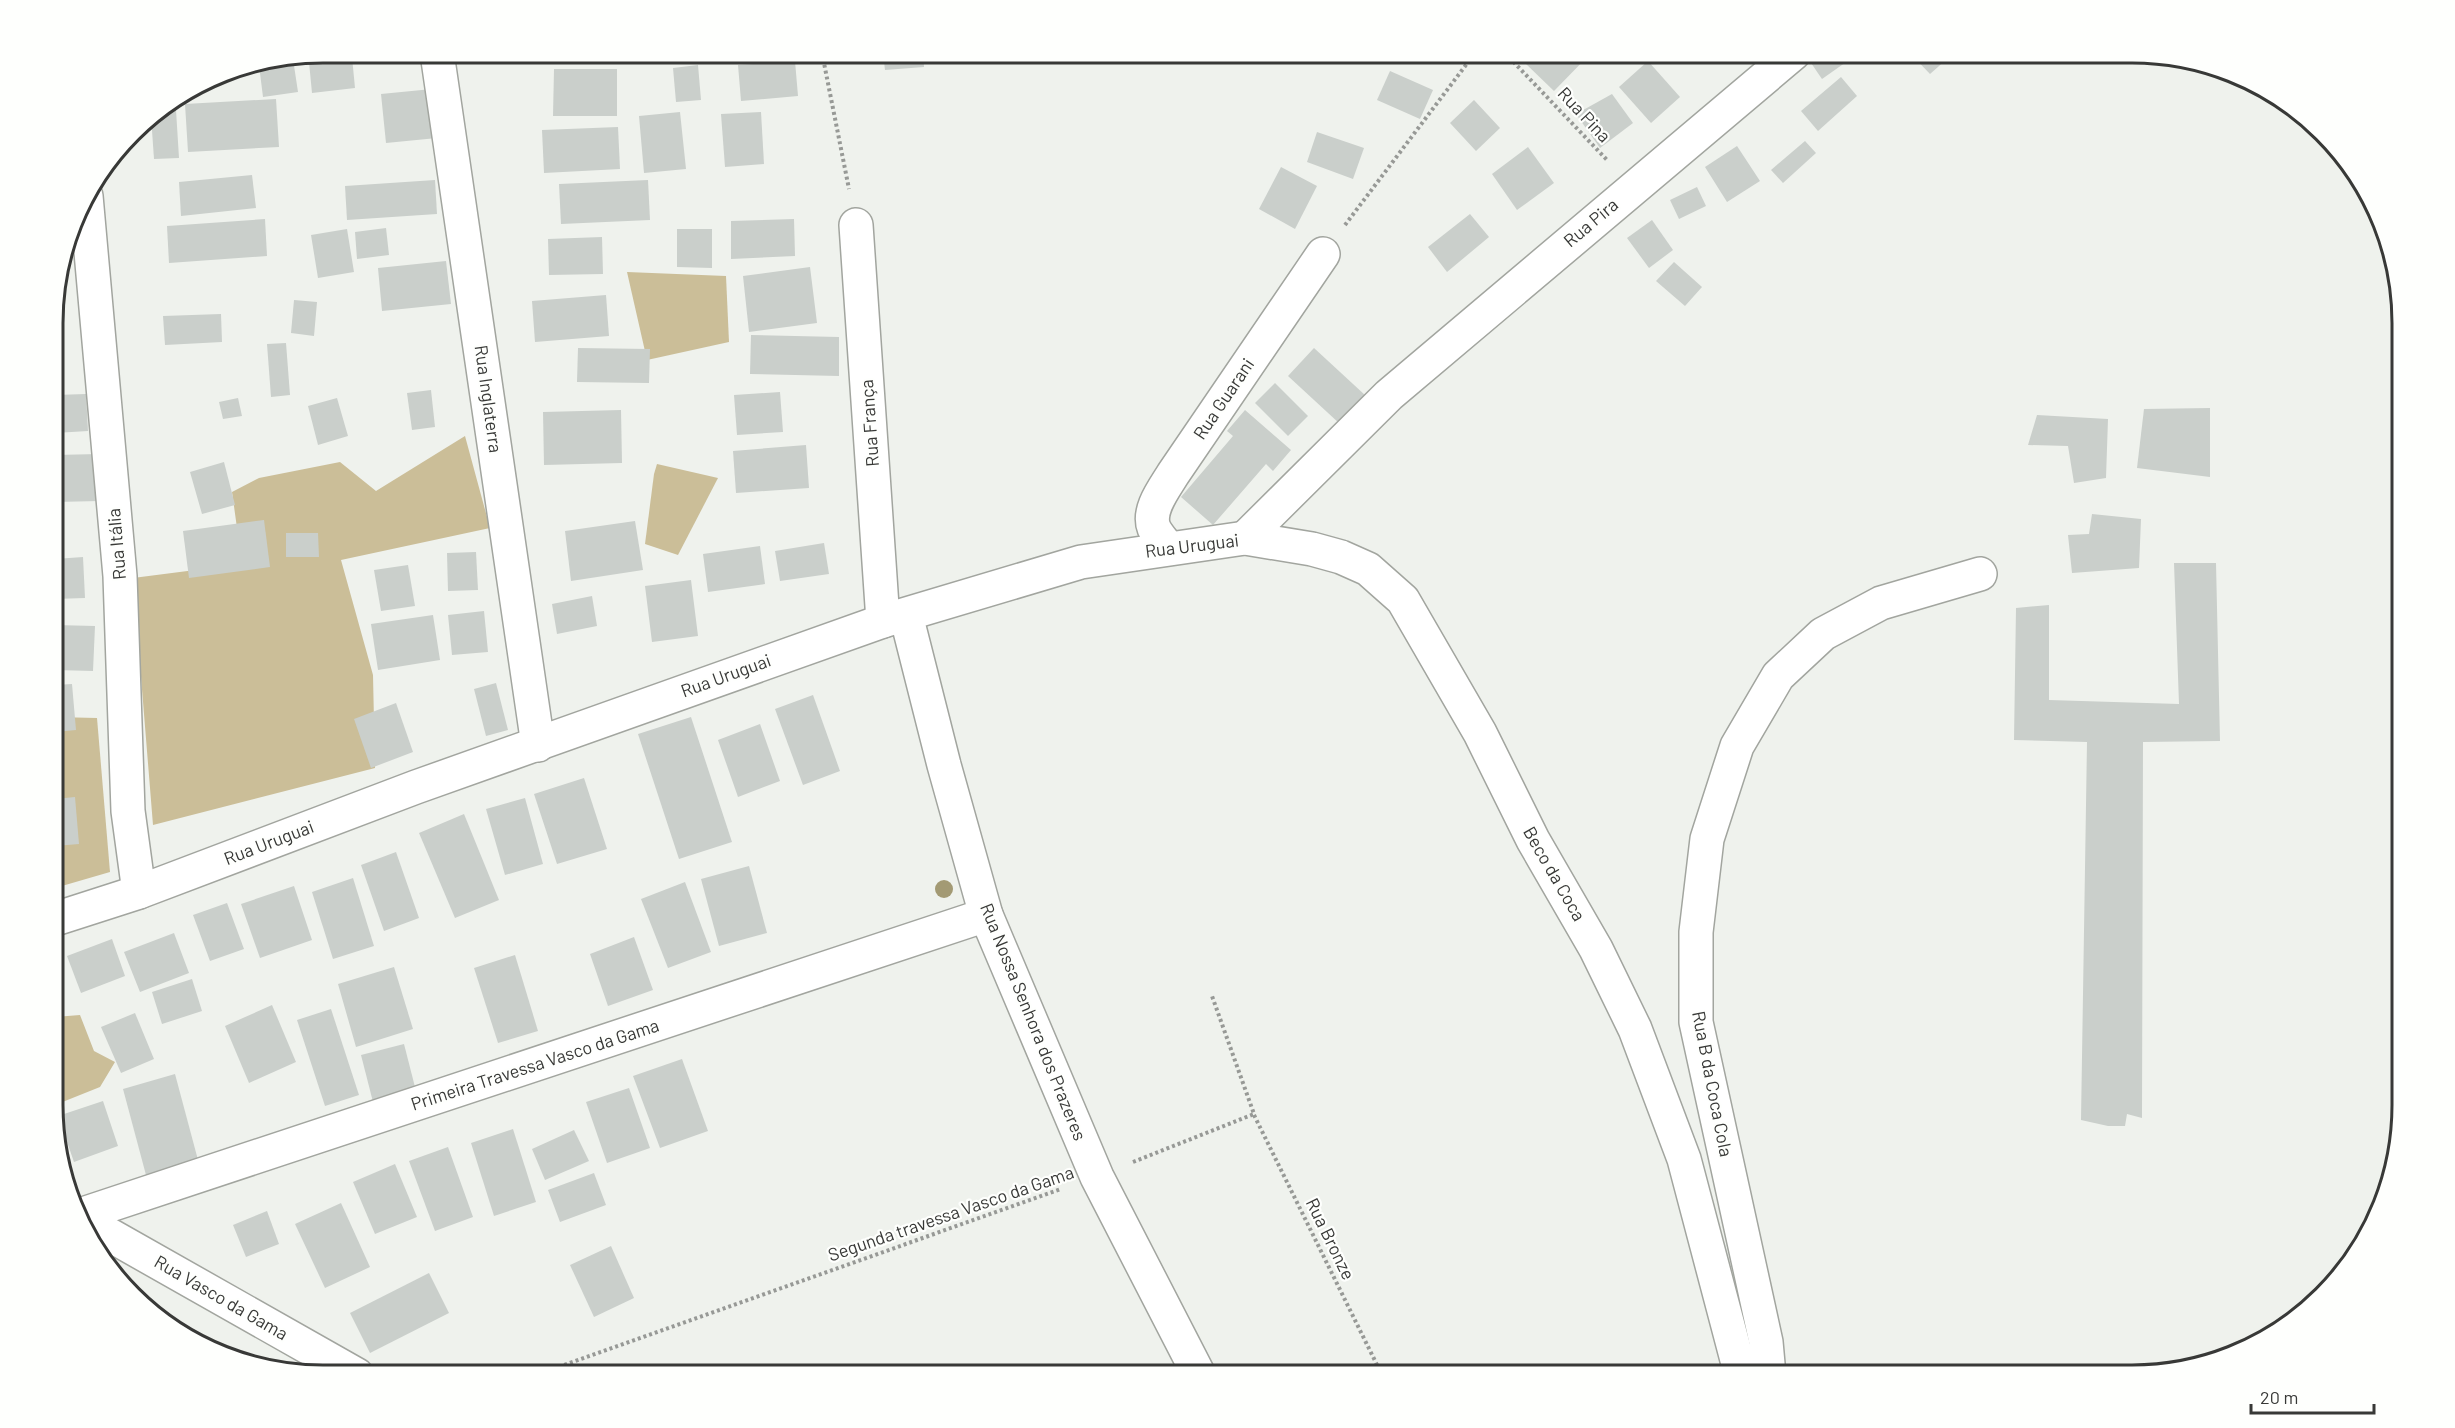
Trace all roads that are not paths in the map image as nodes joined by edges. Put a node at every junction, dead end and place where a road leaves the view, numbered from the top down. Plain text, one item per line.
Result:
1 (439, 63) edge
2 (1781, 63) edge
3 (88, 214) edge
4 (856, 225) road end
5 (1323, 255) road end
6 (1245, 538) junction
7 (1168, 548) junction
8 (1980, 574) dead end
9 (1403, 600) joint
10 (894, 618) junction
11 (538, 745) junction
12 (139, 892) junction
13 (986, 915) junction
14 (63, 916) edge
15 (87, 1213) edge
16 (93, 1226) edge
17 (338, 1365) edge
18 (1194, 1365) edge
19 (1738, 1365) edge
20 (1768, 1365) edge

1 - 11 street, Rua Inglaterra
2 - 6 street, Rua Pira
3 - 12 street, Rua Itália
4 - 10 street, Rua França
5 - 7 street, Rua Guarani
6 - 7 street, Rua Uruguai
6 - 9 street, Rua Uruguai
7 - 10 street, Rua Uruguai
8 - 20 street, Rua B da Coca Cola
9 - 19 street, Beco da Coca
10 - 11 street, Rua Uruguai
10 - 13 street, Rua Nossa Senhora dos Prazeres
11 - 12 street, Rua Uruguai
12 - 14 street, Rua Uruguai
13 - 15 street, Primeira Travessa Vasco da Gama
13 - 18 street, Rua Nossa Senhora dos Prazeres
16 - 17 street, Rua Vasco da Gama

